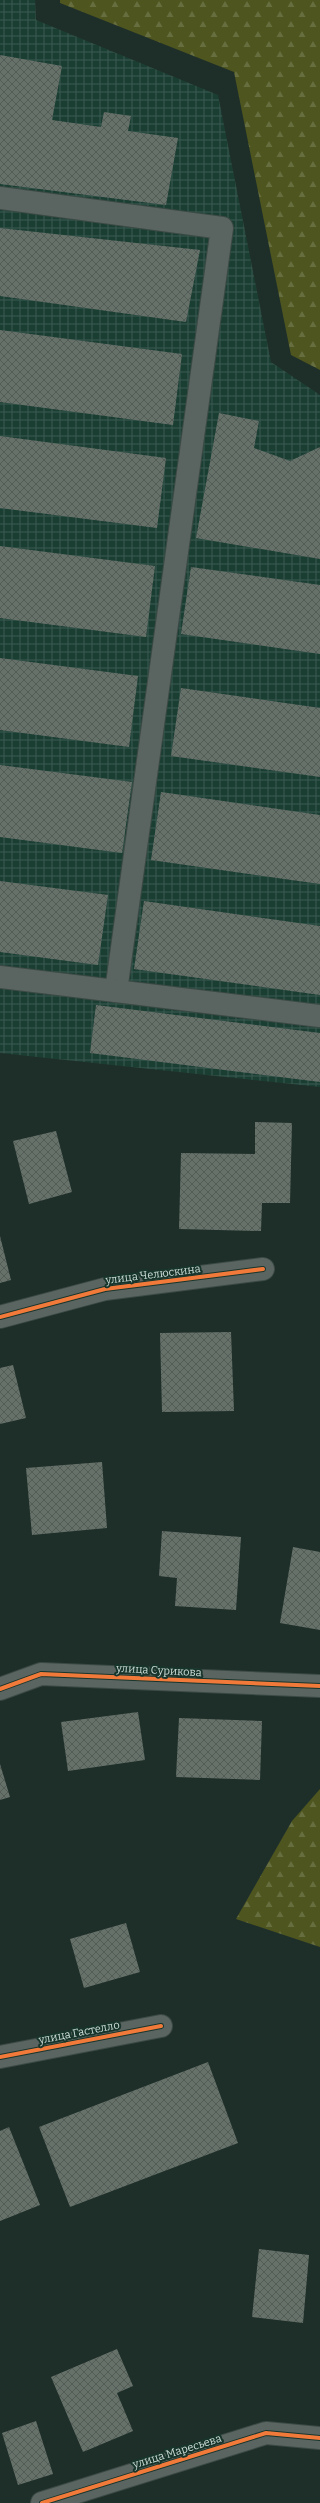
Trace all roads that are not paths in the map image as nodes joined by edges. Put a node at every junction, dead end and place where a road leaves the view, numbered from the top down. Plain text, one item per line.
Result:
1 (0, 198) edge
2 (0, 977) edge
3 (116, 991) junction
4 (320, 1016) edge
5 (264, 1269) dead end
6 (0, 1317) edge
7 (320, 1686) edge
8 (0, 1689) edge
9 (161, 2026) dead end
10 (0, 2056) edge
11 (320, 2438) edge
12 (42, 2503) edge

1 - 3 street
2 - 3 street
3 - 4 street
5 - 6 street, улица Челюскина
7 - 8 street, улица Сурикова
9 - 10 street, улица Гастелло
11 - 12 street, улица Маресьева

